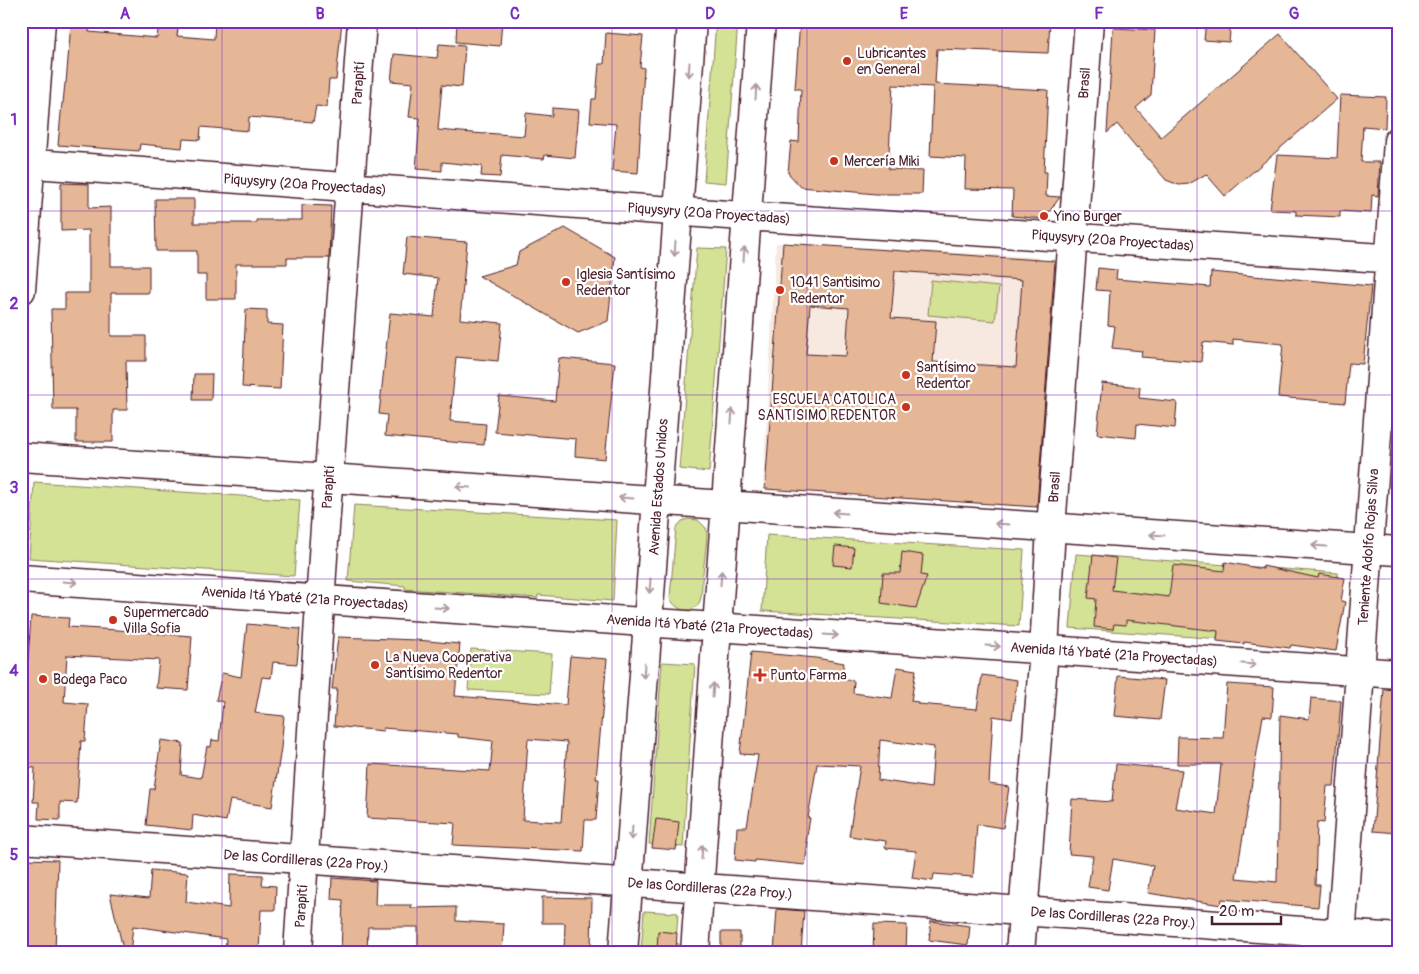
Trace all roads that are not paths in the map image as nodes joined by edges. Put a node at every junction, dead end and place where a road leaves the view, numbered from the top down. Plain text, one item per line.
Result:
1 (41, 21) edge
2 (362, 21) edge
3 (692, 21) edge
4 (761, 21) edge
5 (1089, 21) edge
6 (1398, 141) edge
7 (26, 163) edge
8 (350, 187) junction
9 (678, 211) junction
10 (747, 216) junction
11 (1073, 238) junction
12 (1393, 259) edge
13 (21, 290) edge
14 (21, 457) edge
15 (328, 478) junction
16 (656, 501) junction
17 (726, 505) junction
18 (1051, 528) junction
19 (1368, 549) junction
20 (1398, 551) edge
21 (21, 579) edge
22 (320, 599) junction
23 (648, 622) junction
24 (717, 627) junction
25 (1044, 650) junction
26 (1360, 671) junction
27 (1398, 674) edge
28 (21, 840) edge
29 (304, 860) junction
30 (628, 883) junction
31 (700, 888) junction
32 (1022, 911) junction
33 (1398, 938) edge
34 (1341, 943) edge
35 (298, 953) edge
36 (623, 953) edge
37 (695, 953) edge
38 (1020, 953) edge

1 - 7 street
2 - 8 street, Parapití
3 -> 9 street, Avenida Estados Unidos
10 -> 4 street
5 - 11 street, Brasil
6 - 12 street, Teniente Adolfo Rojas Silva
7 - 8 street, Piquysyry (20ª Proyectadas)
7 - 13 street
8 - 9 street, Piquysyry (20ª Proyectadas)
8 - 15 street, Parapití
9 - 10 street, Piquysyry (20ª Proyectadas)
9 -> 16 street, Avenida Estados Unidos
10 - 11 street, Piquysyry (20ª Proyectadas)
17 -> 10 street
11 - 12 street, Piquysyry (20ª Proyectadas)
11 - 18 street, Brasil
12 - 19 street, Teniente Adolfo Rojas Silva
14 - 15 street
16 -> 15 street
15 - 22 street, Parapití
16 - 17 street
16 -> 23 street, Avenida Estados Unidos
18 -> 17 street
24 -> 17 street
19 -> 18 street
18 - 25 street, Brasil
19 - 20 street
19 - 26 street, Teniente Adolfo Rojas Silva
21 -> 22 street, Avenida Itá Ybaté (21ª Proyectadas)
22 -> 23 street, Avenida Itá Ybaté (21ª Proyectadas)
22 - 29 street, Parapití
23 - 24 street, Avenida Itá Ybaté (21ª Proyectadas)
23 -> 30 street, Avenida Estados Unidos
24 -> 25 street, Avenida Itá Ybaté (21ª Proyectadas)
31 -> 24 street
25 -> 26 street, Avenida Itá Ybaté (21ª Proyectadas)
25 - 32 street, Brasil
26 - 27 street, Avenida Itá Ybaté (21ª Proyectadas)
26 - 34 street, Teniente Adolfo Rojas Silva
28 - 29 street, De las Cordilleras (22ª Proy.)
29 - 30 street, De las Cordilleras (22ª Proy.)
29 - 35 street, Parapití
30 - 31 street, De las Cordilleras (22ª Proy.)
30 - 36 street, Avenida Estados Unidos
31 - 32 street, De las Cordilleras (22ª Proy.)
31 - 37 street
32 - 34 street, De las Cordilleras (22ª Proy.)
32 - 38 street, Brasil
33 - 34 street, De las Cordilleras (22ª Proy.)

